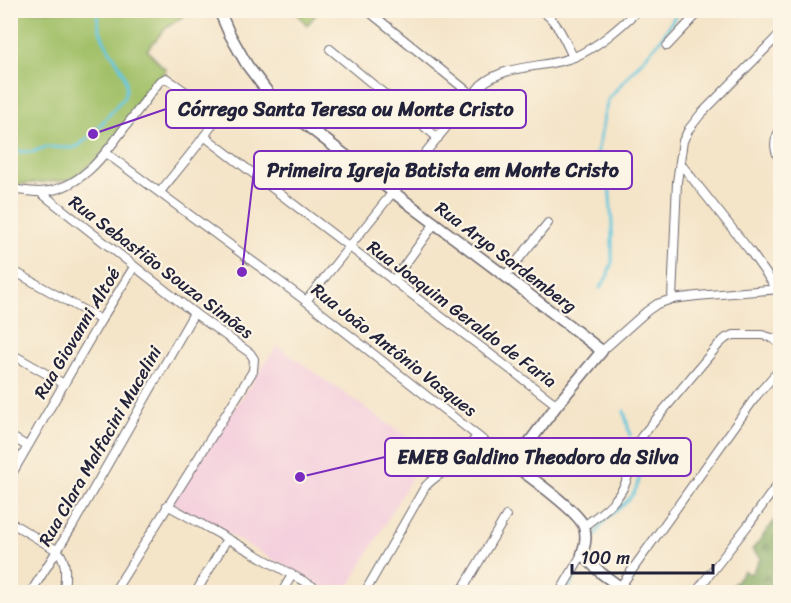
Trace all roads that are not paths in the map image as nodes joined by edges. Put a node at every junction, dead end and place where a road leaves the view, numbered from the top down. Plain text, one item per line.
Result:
1 (219, 10) edge
2 (367, 10) edge
3 (540, 10) edge
4 (638, 10) edge
5 (701, 10) edge
6 (780, 34) edge
7 (667, 46) dead end
8 (330, 49) dead end
9 (573, 57) junction
10 (472, 95) junction
11 (780, 130) edge
12 (204, 136) junction
13 (438, 138) junction
14 (106, 153) junction
15 (780, 161) edge
16 (680, 163) junction
17 (10, 189) edge
18 (40, 192) junction
19 (160, 192) junction
20 (393, 192) junction
21 (435, 223) junction
22 (548, 223) dead end
23 (349, 247) junction
24 (134, 267) junction
25 (10, 269) edge
26 (505, 276) junction
27 (393, 281) junction
28 (779, 289) edge
29 (672, 299) junction
30 (306, 301) junction
31 (194, 313) junction
32 (101, 320) junction
33 (780, 344) edge
34 (602, 351) junction
35 (10, 353) edge
36 (780, 369) edge
37 (64, 384) junction
38 (557, 405) junction
39 (10, 436) edge
40 (477, 436) junction
41 (27, 446) junction
42 (513, 464) junction
43 (10, 477) edge
44 (780, 481) edge
45 (168, 505) junction
46 (506, 516) dead end
47 (10, 522) edge
48 (584, 526) junction
49 (227, 539) junction
50 (58, 550) junction
51 (582, 554) junction
52 (292, 575) junction
53 (624, 590) edge
54 (32, 592) edge
55 (64, 592) edge
56 (114, 592) edge
57 (196, 592) edge
58 (282, 592) edge
59 (323, 592) edge
60 (365, 592) edge
61 (461, 592) edge
62 (560, 592) edge
63 (696, 592) edge

1 - 20 street, Rua Aryo Sardemberg
2 - 10 street
3 - 9 street
4 - 9 street
5 - 7 street
6 - 16 street
8 - 13 street
9 - 10 street
10 - 13 street
11 - 15 street
12 - 14 street, Rua Sebastião Souza Simões
12 - 19 street
12 - 23 street, Rua Joaquim Geraldo de Faria
13 - 20 street
14 - 18 street, Rua Sebastião Souza Simões
14 - 19 street, Rua João Antônio Vasques
16 - 28 street
16 - 29 street
17 - 18 street, Rua Sebastião Souza Simões
18 - 24 street, Rua Sebastião Souza Simões
19 - 30 street, Rua João Antônio Vasques
20 - 21 street, Rua Aryo Sardemberg
20 - 23 street
21 - 26 street, Rua Aryo Sardemberg
21 - 27 street
22 - 26 street
23 - 27 street, Rua Joaquim Geraldo de Faria
23 - 30 street
24 - 31 street, Rua Sebastião Souza Simões
24 - 32 street, Rua Giovanni Altoé
25 - 32 street
26 - 34 street, Rua Aryo Sardemberg
27 - 38 street, Rua Joaquim Geraldo de Faria
28 - 29 street
29 - 34 street
30 - 40 street, Rua João Antônio Vasques
31 - 45 street, Rua Sebastião Souza Simões
31 - 50 street, Rua Clara Malfacini Mucelini
32 - 37 street, Rua Giovanni Altoé
33 - 48 street
34 - 38 street
35 - 37 street
36 - 53 street
37 - 41 street, Rua Giovanni Altoé
38 - 42 street
39 - 41 street
40 - 42 street, Rua João Antônio Vasques
40 - 60 street
41 - 43 street, Rua Giovanni Altoé
42 - 48 street, Rua João Antônio Vasques
44 - 63 street
45 - 49 street
45 - 56 street
46 - 61 street
47 - 50 street
48 - 51 street
49 - 52 street
49 - 57 street
50 - 54 street, Rua Clara Malfacini Mucelini
50 - 55 street
51 - 53 street
51 - 62 street
52 - 58 street
52 - 59 street

